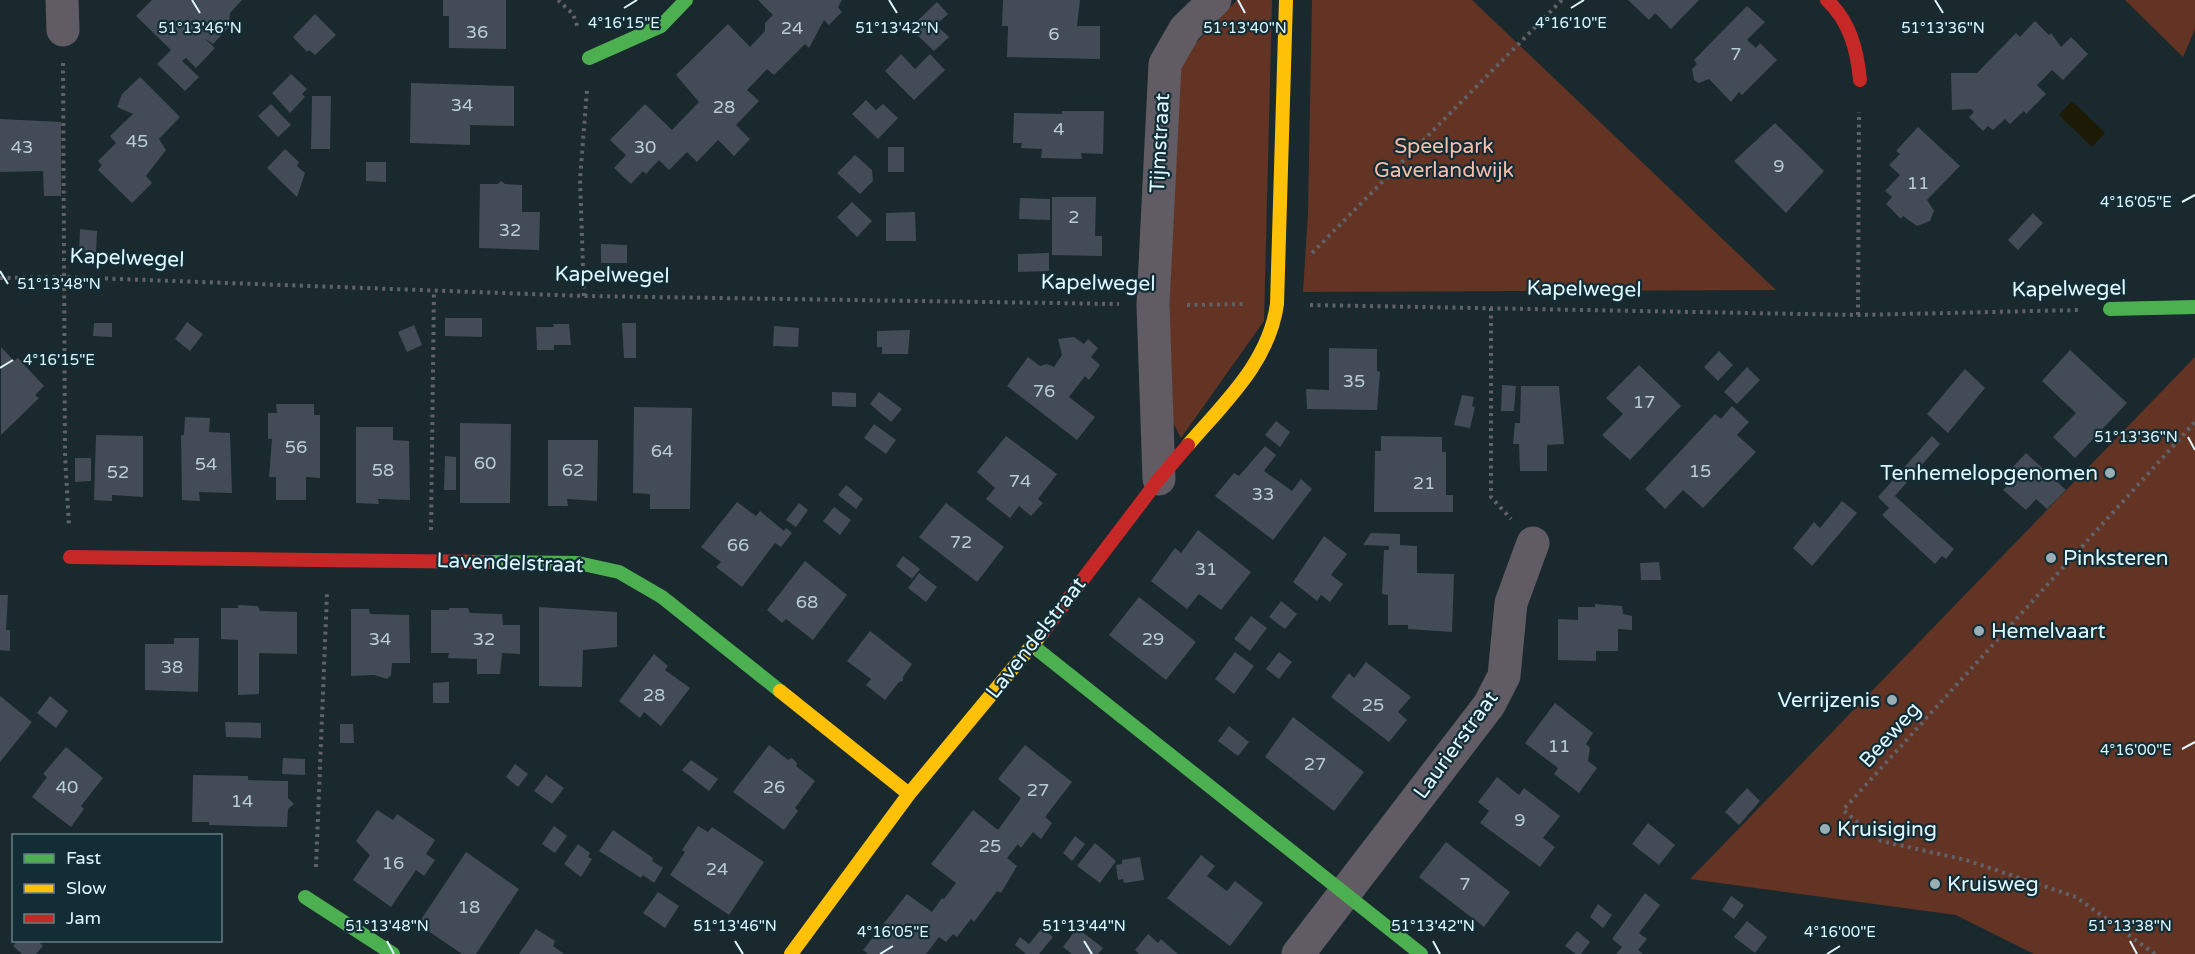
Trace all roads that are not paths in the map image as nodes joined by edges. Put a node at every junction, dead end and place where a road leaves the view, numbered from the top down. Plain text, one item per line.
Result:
1 (686, 0) edge
2 (1215, 0) edge
3 (1286, 0) edge
4 (1827, 0) edge
5 (589, 58) road end
6 (1860, 80) road end
7 (2195, 307) edge
8 (2110, 309) road end
9 (1158, 479) junction
10 (1533, 543) road end
11 (70, 557) road end
12 (1033, 646) junction
13 (909, 794) junction
14 (1343, 893) junction
15 (305, 897) road end
16 (393, 954) edge
17 (791, 954) edge
18 (1298, 954) edge
19 (1421, 954) edge

1 - 5 street
2 - 9 street, Tijmstraat
3 - 9 street, Lavendelstraat
4 - 6 street
7 - 8 street, Kapelwegel
9 - 12 street, Lavendelstraat
10 - 14 street, Laurierstraat
11 - 13 street, Lavendelstraat
12 - 13 street, Lavendelstraat
12 - 14 street
13 - 17 street, Lavendelstraat
14 - 18 street, Laurierstraat
14 - 19 street
15 - 16 street

